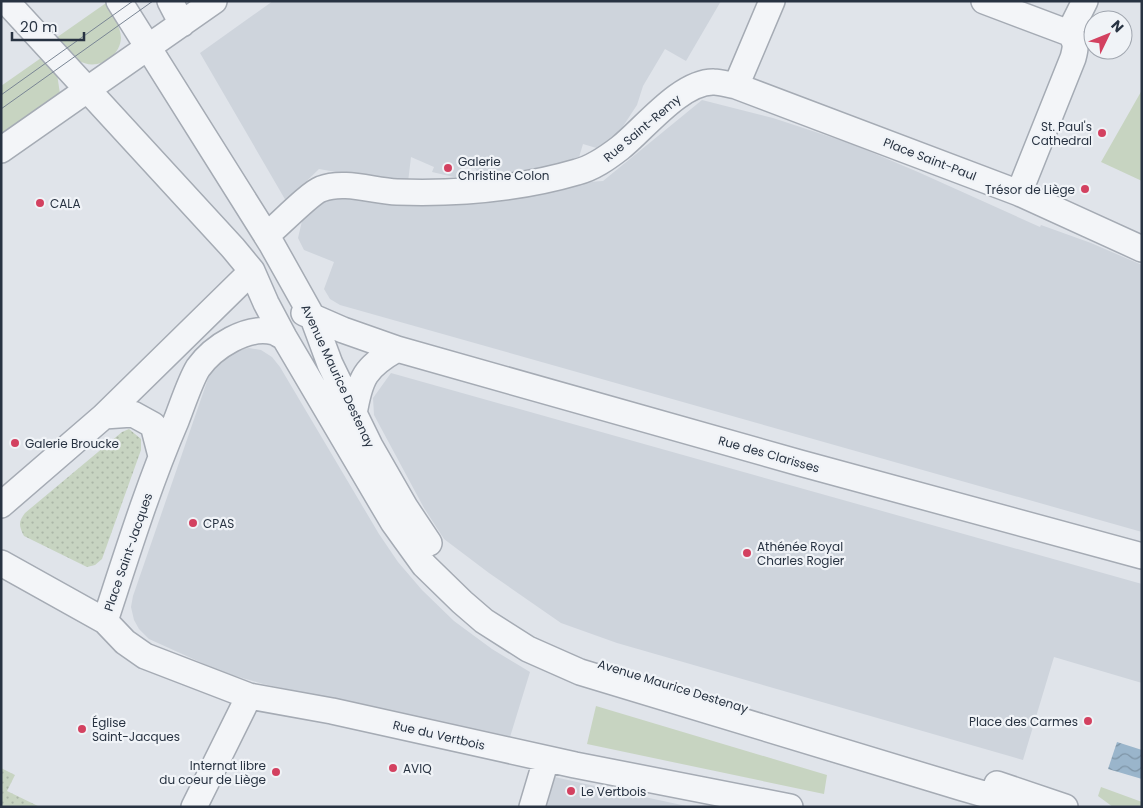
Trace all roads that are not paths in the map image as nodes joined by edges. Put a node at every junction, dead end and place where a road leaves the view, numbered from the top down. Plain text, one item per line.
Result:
1 (6, 1) edge
2 (119, 1) edge
3 (170, 1) edge
4 (214, 1) edge
5 (772, 1) edge
6 (984, 1) edge
7 (1085, 1) edge
8 (182, 24) junction
9 (1069, 33) junction
10 (148, 48) junction
11 (736, 86) junction
12 (88, 91) junction
13 (1, 150) edge
14 (1020, 193) junction
15 (266, 235) junction
16 (1142, 249) edge
17 (252, 271) junction
18 (313, 318) junction
19 (284, 337) junction
20 (398, 349) junction
21 (354, 414) junction
22 (104, 416) junction
23 (161, 456) junction
24 (1, 505) edge
25 (1142, 556) edge
26 (1, 563) edge
27 (105, 621) junction
28 (249, 696) junction
29 (546, 760) junction
30 (194, 807) edge
31 (532, 807) edge
32 (790, 807) edge
33 (1016, 807) edge
34 (1065, 807) edge

1 - 12 street, Avenue Maurice Destenay
2 - 10 street, Avenue Maurice Destenay
3 - 8 street
4 - 8 street
5 - 11 street
6 - 9 street
7 - 9 street
8 - 10 street
9 - 14 street
10 - 12 street
10 - 15 street, Avenue Maurice Destenay
11 - 14 street, Place Saint-Paul
11 - 15 street, Rue Saint-Remy
12 - 13 street
12 - 17 street, Avenue Maurice Destenay
14 - 16 street, Place Saint-Paul
15 - 18 street, Avenue Maurice Destenay
17 - 18 street, Rue des Clarisses
17 - 19 street, Avenue Maurice Destenay
17 - 22 street
18 - 20 street, Rue des Clarisses
18 - 21 street, Avenue Maurice Destenay
19 - 23 street, Place Saint-Jacques
19 - 33 street, Avenue Maurice Destenay
20 - 21 street
20 - 25 street, Rue des Clarisses
21 - 34 street, Avenue Maurice Destenay
22 - 23 street
22 - 24 street
23 - 27 street, Place Saint-Jacques
26 - 27 street, Place Saint-Jacques
27 - 28 street, Rue du Vertbois
28 - 29 street, Rue du Vertbois
28 - 30 street
29 - 31 street
29 - 32 street, Rue du Vertbois

